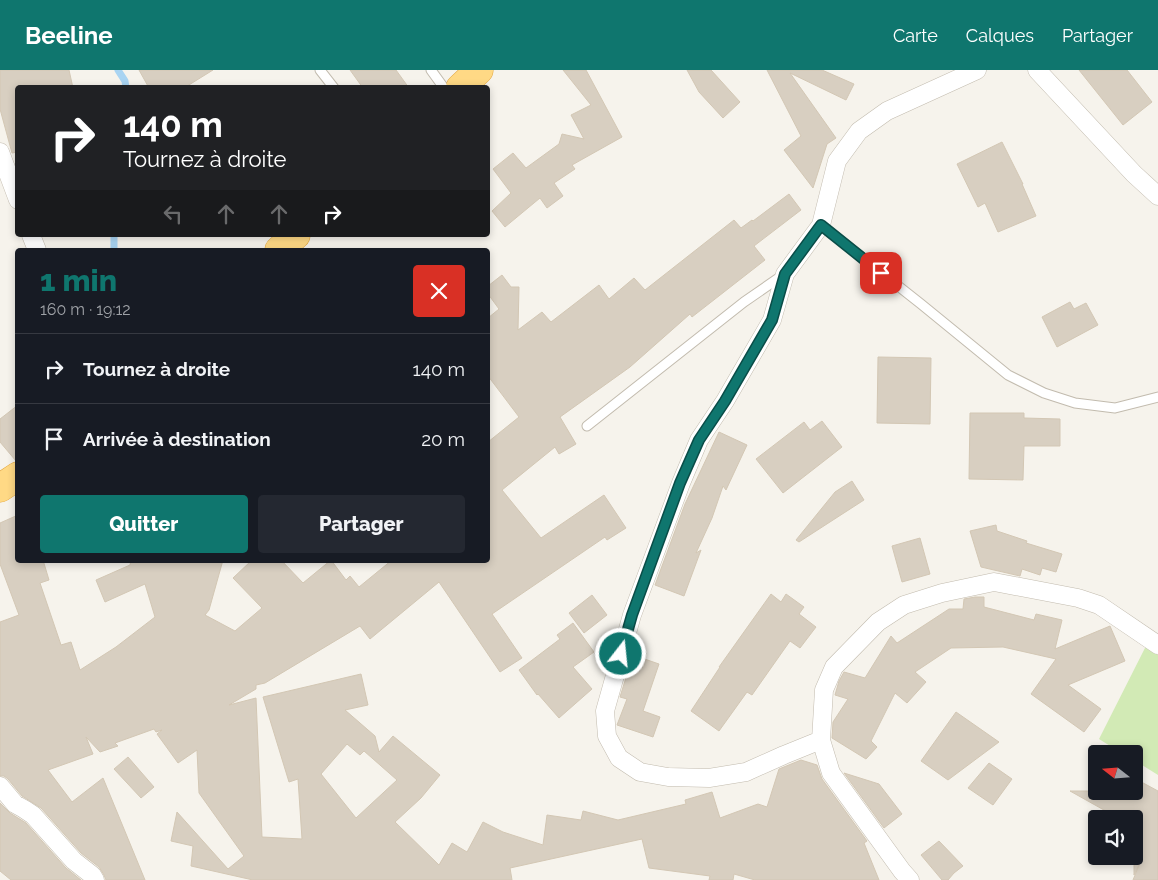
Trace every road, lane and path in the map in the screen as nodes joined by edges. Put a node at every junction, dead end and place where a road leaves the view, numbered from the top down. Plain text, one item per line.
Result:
1 (320, 70) edge
2 (431, 70) edge
3 (479, 70) edge
4 (977, 70) edge
5 (1037, 70) edge
6 (332, 85) edge
7 (442, 85) edge
8 (463, 85) edge
9 (0, 152) edge
10 (15, 192) edge
11 (1158, 196) edge
12 (821, 225) junction
13 (294, 237) edge
14 (281, 248) edge
15 (785, 274) junction
16 (1158, 396) edge
17 (587, 426) dead end
18 (15, 478) edge
19 (0, 488) edge
20 (1158, 645) edge
21 (820, 740) junction
22 (0, 786) edge
23 (96, 880) edge
24 (910, 880) edge

1 - 6 lane
2 - 7 lane
3 - 8 highway
4 - 12 street
5 - 11 street
9 - 10 street
12 - 15 street
12 - 16 lane
13 - 14 highway
15 - 17 lane
15 - 21 street
18 - 19 highway
20 - 21 street
21 - 24 street
22 - 23 street

